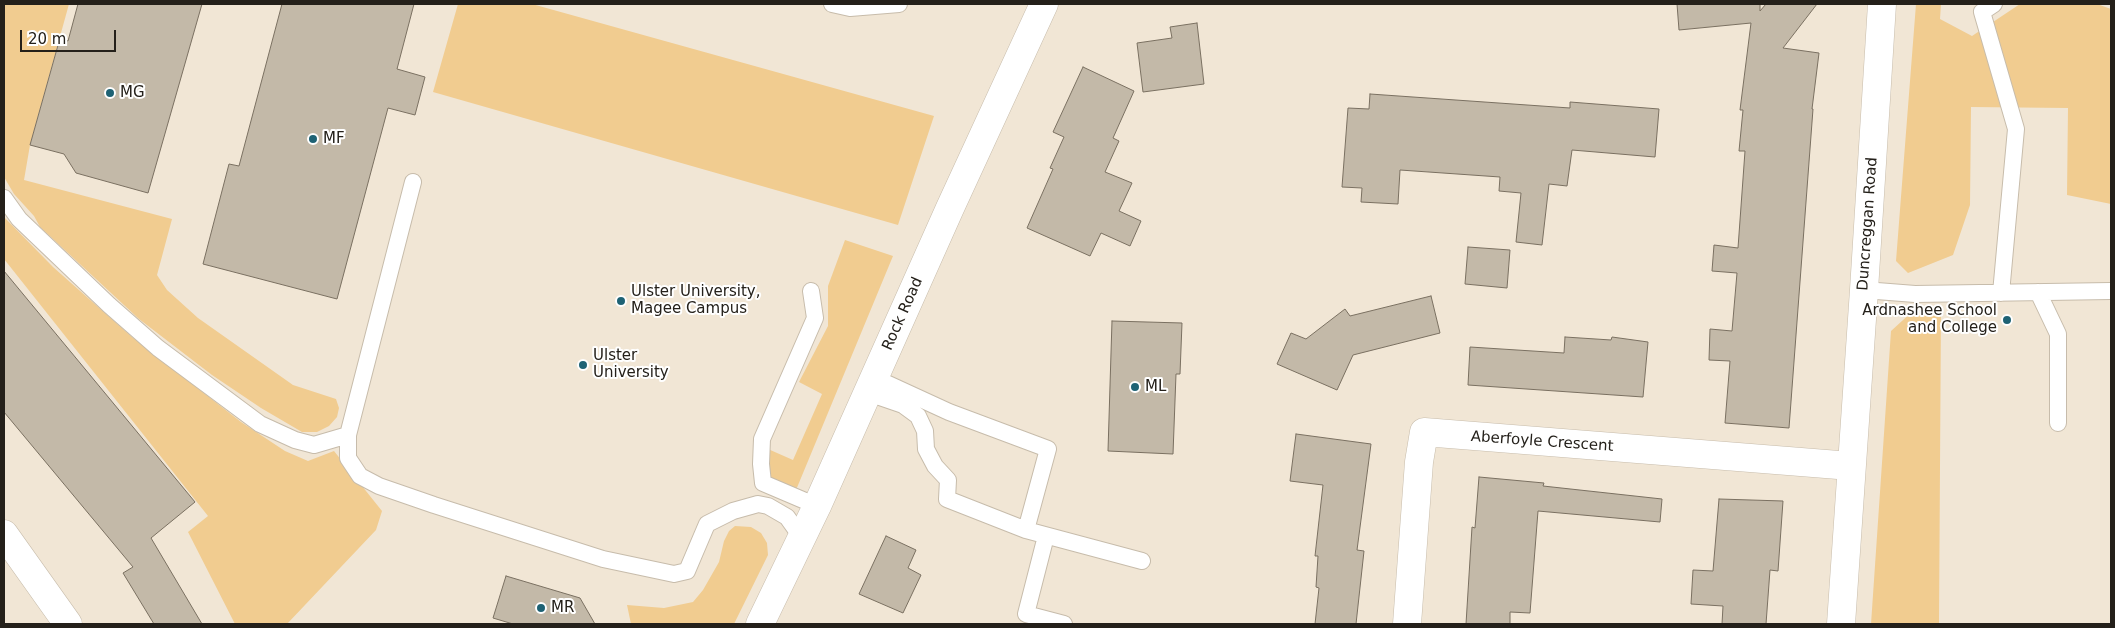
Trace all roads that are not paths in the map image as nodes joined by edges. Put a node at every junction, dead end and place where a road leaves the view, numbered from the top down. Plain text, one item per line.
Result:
1 (832, 4) edge
2 (899, 4) edge
3 (1044, 4) edge
4 (1882, 4) edge
5 (1994, 4) edge
6 (413, 182) dead end
7 (4, 198) edge
8 (1864, 290) junction
9 (811, 291) dead end
10 (2111, 291) edge
11 (2038, 292) junction
12 (2001, 293) junction
13 (871, 386) junction
14 (2058, 423) dead end
15 (348, 435) junction
16 (1852, 466) junction
17 (817, 506) junction
18 (1026, 530) junction
19 (4, 534) edge
20 (1046, 536) junction
21 (802, 538) junction
22 (1142, 561) dead end
23 (68, 624) edge
24 (760, 624) edge
25 (1064, 624) edge
26 (1407, 624) edge
27 (1841, 624) edge

1 - 2 lane
3 - 13 main road, Rock Road
4 - 8 main road, Duncreggan Road
5 - 12 lane
6 - 15 lane
7 - 15 lane
8 - 12 lane
8 - 16 main road, Duncreggan Road
9 - 17 lane
10 - 11 lane
11 - 12 lane
11 - 14 lane
13 - 17 main road, Rock Road
13 - 18 lane
13 - 18 lane
15 - 21 lane
16 - 26 main road, Aberfoyle Crescent
16 - 27 main road, Duncreggan Road
17 - 21 main road, Rock Road
18 - 20 lane
19 - 23 main road
20 - 22 lane
20 - 25 lane
21 - 24 main road, Rock Road

